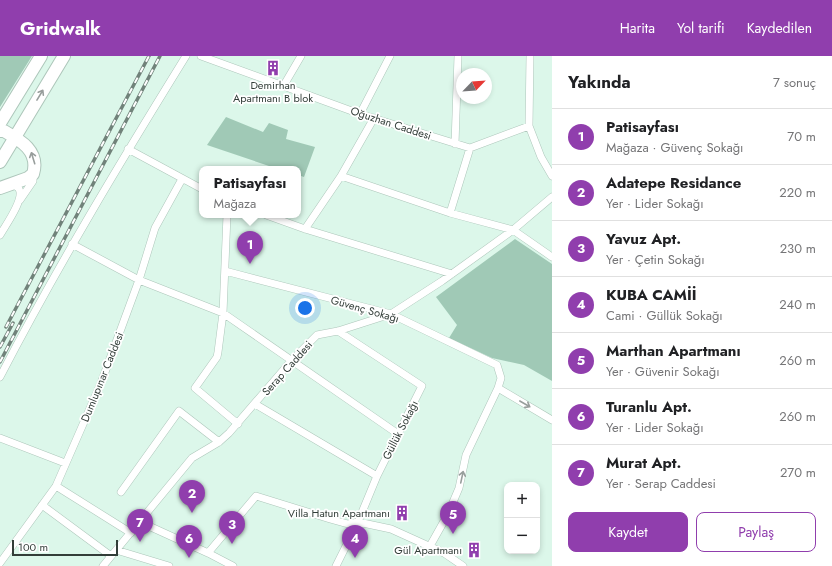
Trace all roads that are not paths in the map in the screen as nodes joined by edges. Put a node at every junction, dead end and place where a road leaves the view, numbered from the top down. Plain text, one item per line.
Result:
1 (41, 56) edge
2 (64, 56) edge
3 (186, 56) edge
4 (201, 56) edge
5 (301, 56) edge
6 (390, 56) edge
7 (458, 56) edge
8 (530, 56) edge
9 (284, 85) junction
10 (360, 114) junction
11 (374, 118) junction
12 (0, 123) edge
13 (529, 126) junction
14 (0, 131) edge
15 (15, 137) junction
16 (455, 144) junction
17 (470, 148) junction
18 (128, 149) junction
19 (0, 162) edge
20 (33, 174) junction
21 (341, 176) junction
22 (552, 176) edge
23 (182, 179) junction
24 (6, 186) edge
25 (199, 188) edge
26 (552, 197) edge
27 (19, 201) junction
28 (14, 211) junction
29 (450, 213) junction
30 (226, 218) edge
31 (274, 218) edge
32 (305, 229) junction
33 (513, 230) junction
34 (0, 235) edge
35 (0, 242) edge
36 (72, 244) junction
37 (552, 257) edge
38 (225, 271) junction
39 (452, 274) junction
40 (139, 280) junction
41 (223, 313) junction
42 (390, 314) junction
43 (338, 331) junction
44 (292, 360) junction
45 (0, 377) edge
46 (498, 388) junction
47 (255, 404) junction
48 (552, 420) edge
49 (238, 424) junction
50 (398, 434) junction
51 (0, 438) edge
52 (219, 442) junction
53 (65, 463) junction
54 (377, 476) junction
55 (56, 486) junction
56 (121, 492) dead end
57 (42, 505) junction
58 (140, 522) junction
59 (358, 522) junction
60 (131, 533) junction
61 (430, 546) junction
62 (114, 553) junction
63 (208, 553) junction
64 (221, 560) junction
65 (0, 564) edge
66 (103, 566) edge
67 (169, 566) edge
68 (214, 566) edge
69 (233, 566) edge
70 (336, 566) edge
71 (463, 566) edge

1 - 12 highway
15 -> 2 highway
3 - 18 street
4 - 9 street, Oğuzhan Caddesi
5 - 9 street
6 - 10 street
7 - 16 street
8 - 13 street
9 - 10 street, Oğuzhan Caddesi
10 - 11 street, Oğuzhan Caddesi
11 - 16 street, Oğuzhan Caddesi
11 - 21 street
13 - 17 street
13 - 22 street
14 - 15 highway
15 - 19 highway
20 -> 15 highway
16 - 17 street, Oğuzhan Caddesi
17 - 29 street
18 - 23 street
18 - 36 street
20 - 24 highway
20 - 27 street
21 - 29 street
21 - 32 street
23 - 25 street
23 - 40 street, Dumlupınar Caddesi
24 - 27 street
26 - 33 street, Serap Caddesi
27 - 28 street
28 - 34 street
28 - 35 street
29 - 33 street
30 - 38 street
31 - 32 street
32 - 39 street
33 - 37 street
33 - 39 street, Serap Caddesi
36 - 40 street
36 - 45 street
38 - 41 street
38 - 42 street, Güvenç Sokağı
39 - 42 street, Serap Caddesi
40 - 41 street
40 - 53 street, Dumlupınar Caddesi
41 - 44 street
41 - 49 street
42 - 43 street, Serap Caddesi
42 - 46 street, Güvenç Sokağı
43 - 44 street, Serap Caddesi
43 - 50 street, Güllük Sokağı
44 - 47 street, Serap Caddesi
44 - 50 street
46 -> 48 street
61 -> 46 street
47 - 49 street, Serap Caddesi
47 - 54 street
49 - 52 street, Serap Caddesi
50 - 54 street, Güllük Sokağı
51 - 53 street
52 - 56 street
52 - 58 street, Serap Caddesi
53 - 55 street, Dumlupınar Caddesi
54 - 59 street, Güllük Sokağı
55 - 57 street, Dumlupınar Caddesi
55 - 60 street
57 - 62 street
57 - 65 street, Dumlupınar Caddesi
58 - 60 street, Serap Caddesi
58 - 63 street
59 - 61 street
59 - 63 street
59 - 70 street, Güllük Sokağı
60 - 62 street, Serap Caddesi
61 - 71 street
62 - 66 street, Serap Caddesi
62 - 67 street
63 - 64 street
64 - 68 street
64 - 69 street

